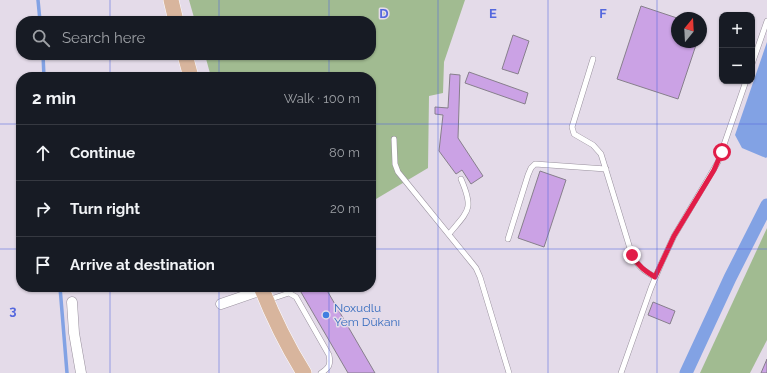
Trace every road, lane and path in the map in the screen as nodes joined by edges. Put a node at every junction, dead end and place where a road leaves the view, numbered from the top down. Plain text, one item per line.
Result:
1 (171, 0) edge
2 (175, 16) edge
3 (767, 21) edge
4 (755, 55) edge
5 (593, 59) dead end
6 (186, 60) edge
7 (190, 72) edge
8 (745, 84) edge
9 (394, 139) dead end
10 (606, 169) junction
11 (461, 179) dead end
12 (449, 234) junction
13 (508, 239) dead end
14 (655, 277) junction
15 (263, 293) edge
16 (72, 302) dead end
17 (221, 304) dead end
18 (81, 373) edge
19 (304, 373) edge
20 (321, 373) edge
21 (509, 373) edge
22 (621, 373) edge

1 - 2 main road
3 - 4 lane
5 - 10 lane
6 - 7 main road
8 - 14 lane
9 - 12 lane
10 - 13 lane
10 - 14 lane
11 - 12 lane
12 - 21 lane
14 - 22 lane
15 - 17 street
15 - 19 main road
15 - 20 lane
16 - 18 street

